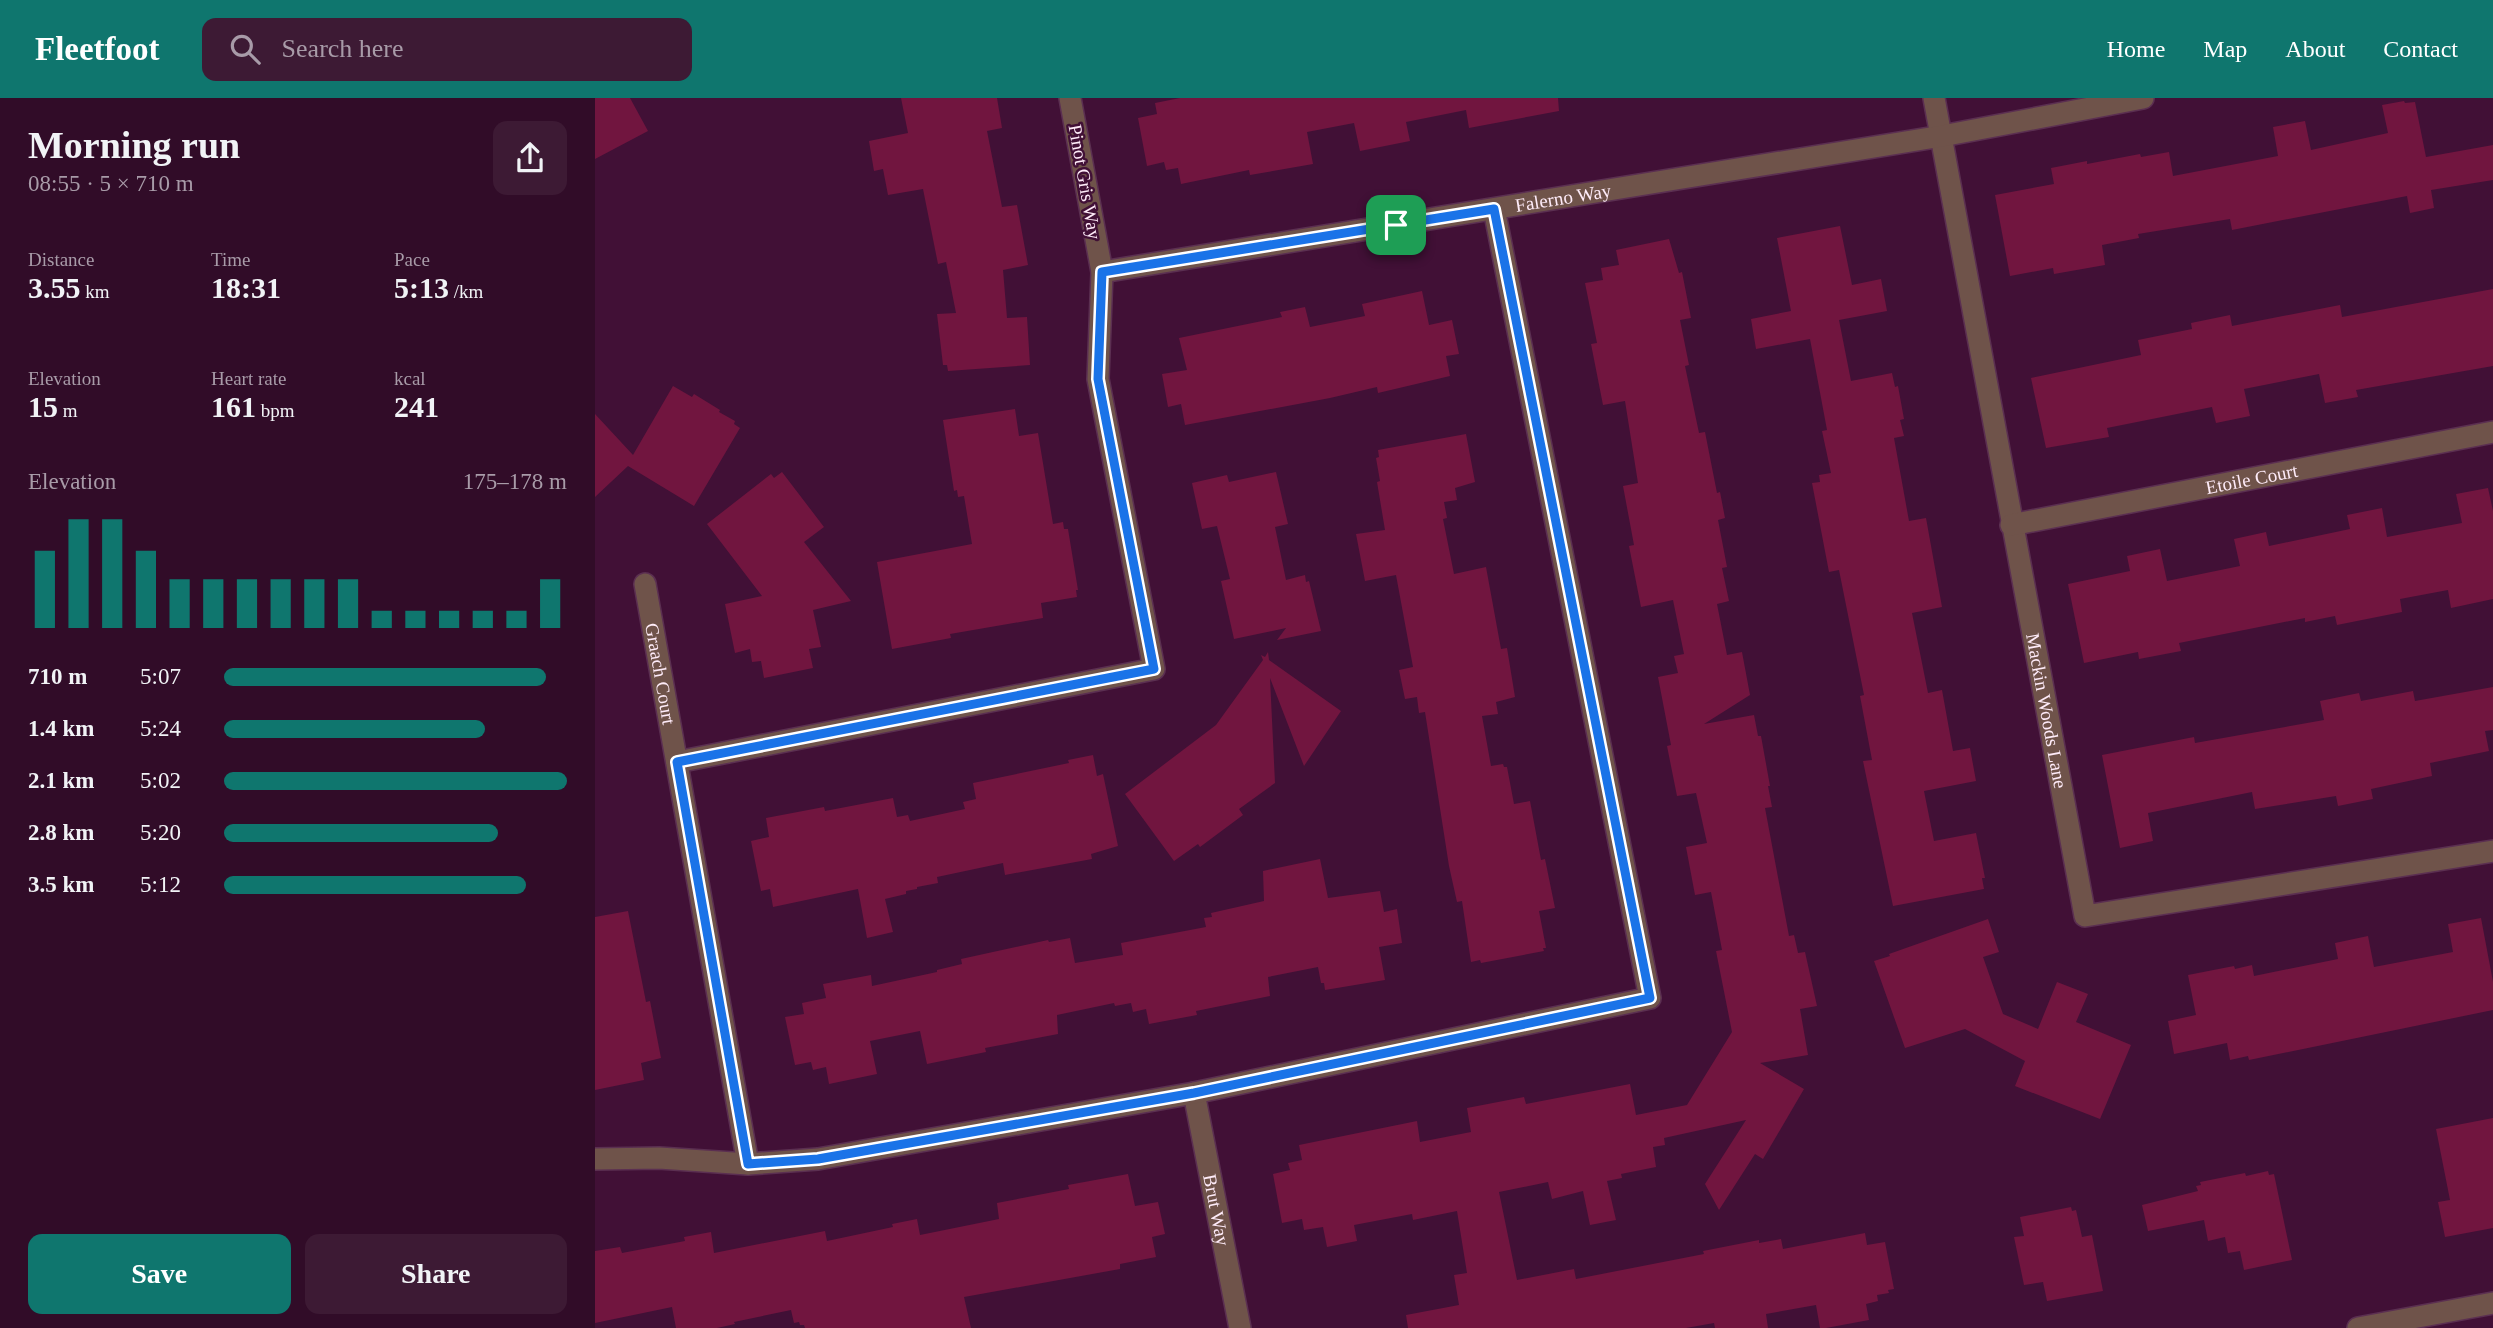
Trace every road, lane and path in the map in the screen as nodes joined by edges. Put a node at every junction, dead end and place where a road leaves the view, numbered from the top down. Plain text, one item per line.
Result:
1 (1070, 98) edge
2 (1934, 98) edge
3 (2143, 98) edge
4 (1942, 136) junction
5 (1494, 209) junction
6 (1102, 272) junction
7 (2493, 432) edge
8 (2011, 525) junction
9 (645, 584) dead end
10 (677, 762) junction
11 (2493, 851) edge
12 (1194, 1093) junction
13 (595, 1159) edge
14 (748, 1164) junction
15 (2493, 1303) edge
16 (1240, 1328) edge
17 (2358, 1328) edge

1 - 6 street, Pinot Gris Way
2 - 4 street, Mackin Woods Lane
3 - 4 street, Falerno Way
4 - 5 street, Falerno Way
4 - 8 street, Mackin Woods Lane
5 - 6 street, Falerno Way
5 - 12 street
6 - 10 street, Pinot Gris Way
7 - 8 street, Etoile Court
8 - 11 street, Mackin Woods Lane
9 - 10 street, Graach Court
10 - 14 street
12 - 14 street
12 - 16 street, Brut Way
13 - 14 street
15 - 17 street

